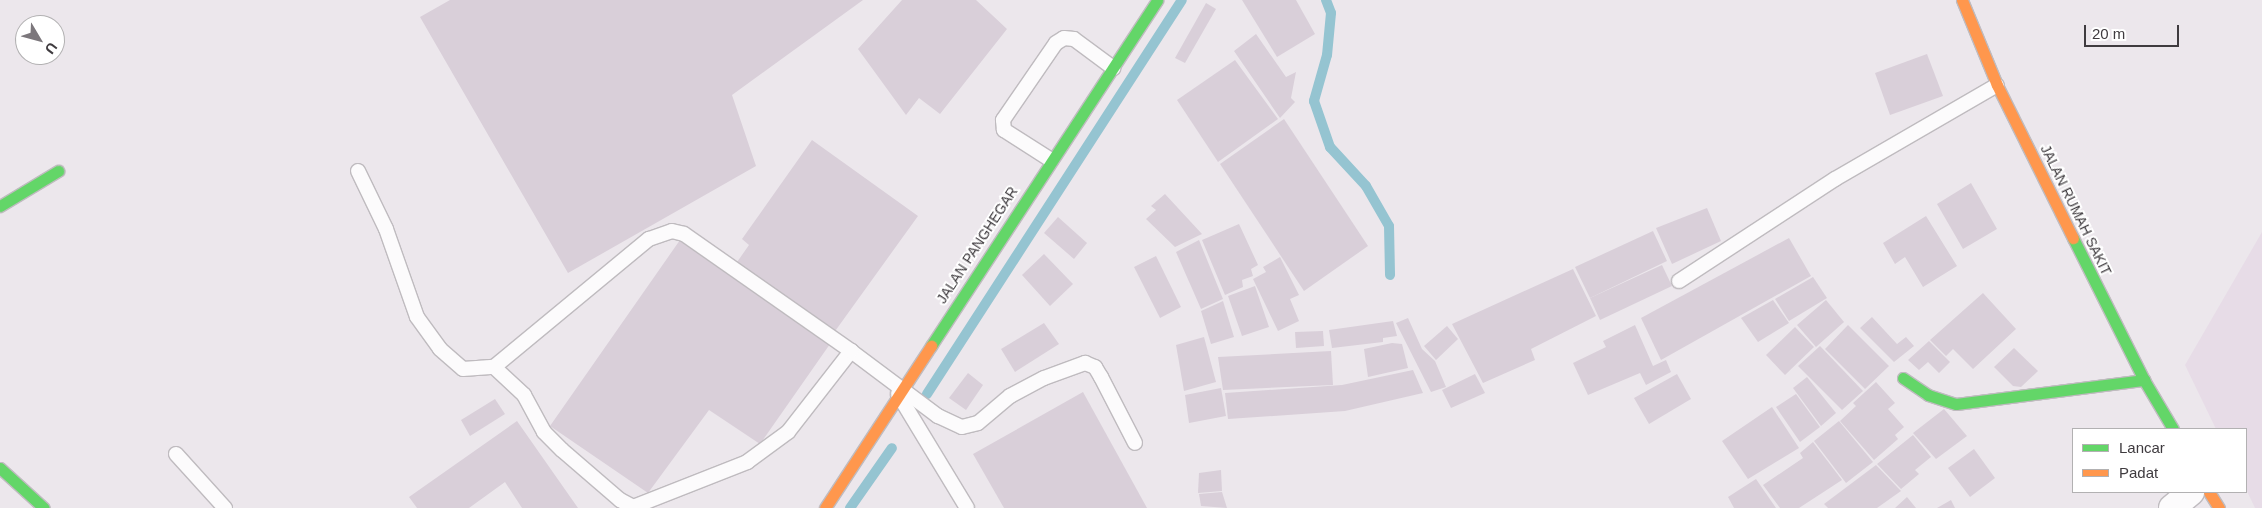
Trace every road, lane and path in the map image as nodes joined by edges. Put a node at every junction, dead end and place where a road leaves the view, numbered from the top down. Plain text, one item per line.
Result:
1 (1157, 0) edge
2 (1962, 0) edge
3 (1113, 68) junction
4 (1997, 84) junction
5 (1051, 160) junction
6 (58, 171) dead end
7 (358, 171) dead end
8 (0, 206) edge
9 (1679, 281) dead end
10 (851, 351) junction
11 (494, 367) junction
12 (1903, 378) dead end
13 (2144, 380) junction
14 (900, 391) junction
15 (2171, 428) edge
16 (1135, 443) dead end
17 (176, 454) dead end
18 (0, 468) edge
19 (2190, 493) edge
20 (44, 508) edge
21 (226, 508) edge
22 (825, 508) edge
23 (967, 508) edge
24 (2172, 508) edge

1 - 3 street, JALAN PANGHEGAR
2 - 4 street, JALAN RUMAH SAKIT
3 - 5 street, JALAN PANGHEGAR
3 - 5 lane
4 - 9 lane
4 - 13 street, JALAN RUMAH SAKIT
5 - 14 street, JALAN PANGHEGAR
6 - 8 street
7 - 11 lane
10 - 11 lane
10 - 11 lane
10 - 14 lane
12 - 13 street
13 - 15 street, JALAN RUMAH SAKIT
14 - 16 lane
14 - 22 street, JALAN PANGHEGAR
14 - 23 lane
17 - 21 lane
18 - 20 street
19 - 24 street

